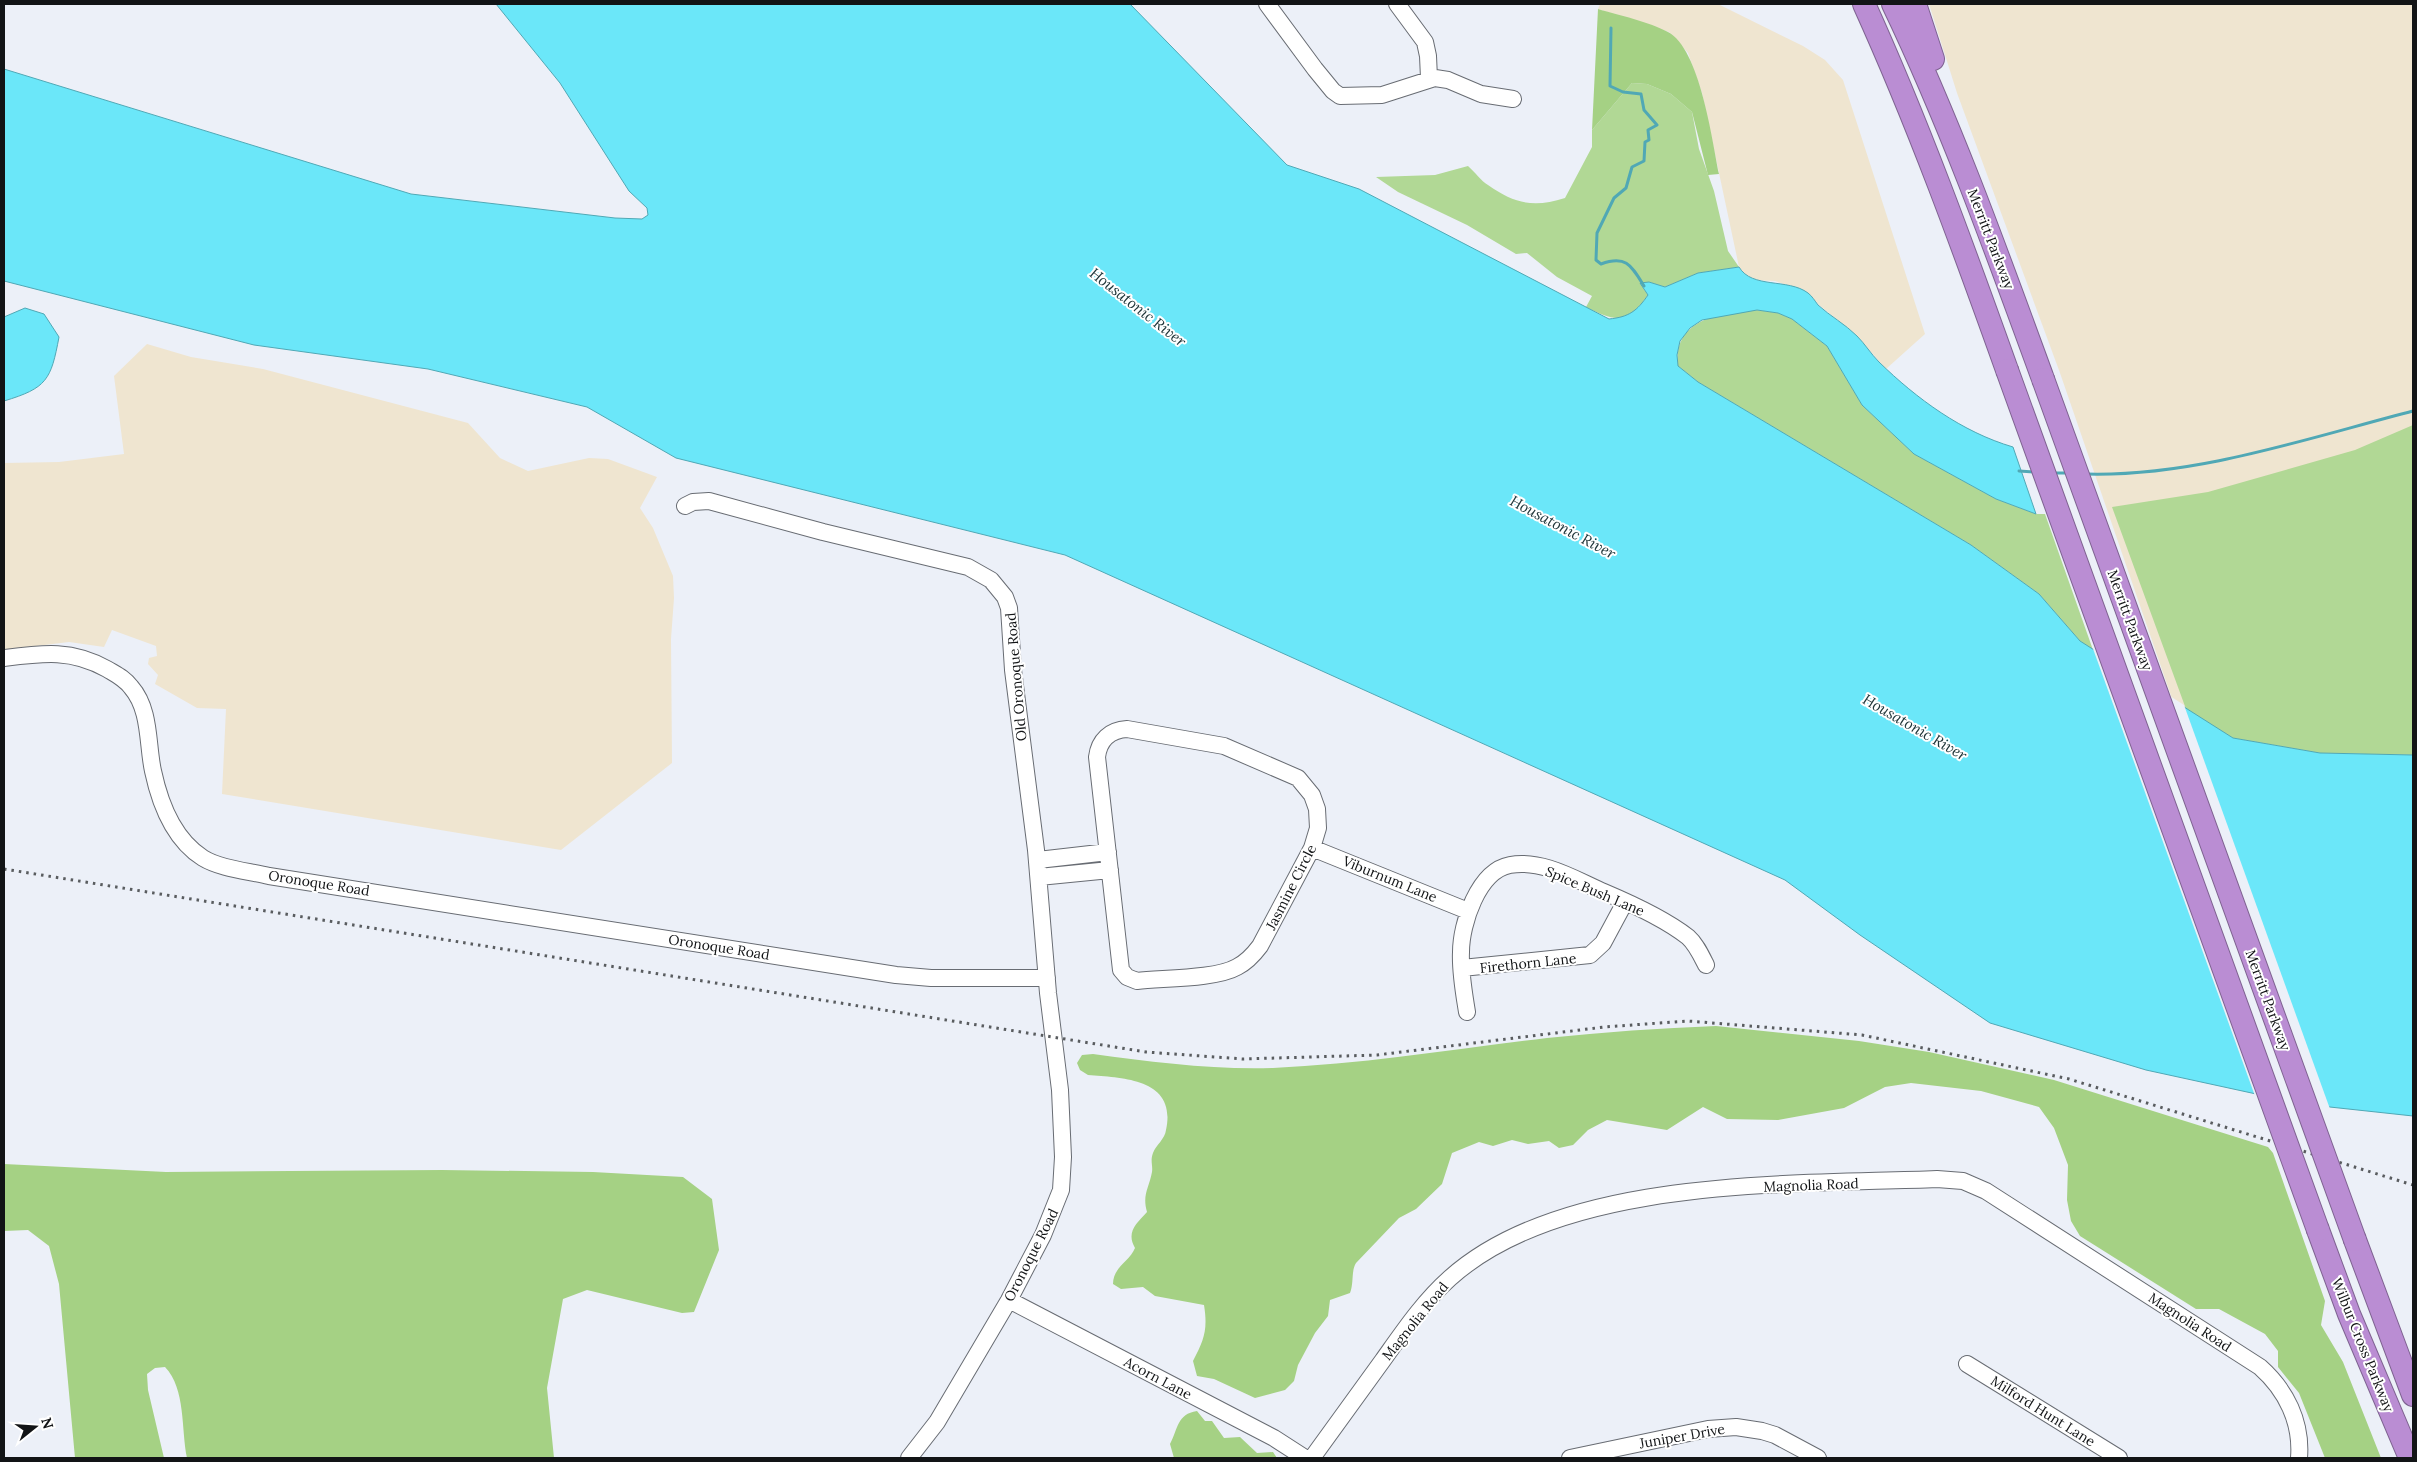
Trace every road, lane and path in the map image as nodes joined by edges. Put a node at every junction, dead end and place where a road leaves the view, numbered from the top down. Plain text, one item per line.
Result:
1 (1267, 4) edge
2 (1397, 4) edge
3 (1864, 4) edge
4 (1893, 4) edge
5 (1915, 4) edge
6 (1429, 78) junction
7 (1512, 99) dead end
8 (1969, 181) junction
9 (684, 506) dead end
10 (4, 658) edge
11 (1312, 848) junction
12 (1108, 852) junction
13 (1038, 860) junction
14 (1110, 870) junction
15 (1039, 877) junction
16 (1625, 902) junction
17 (1468, 911) junction
18 (1706, 965) dead end
19 (1462, 968) junction
20 (1047, 978) junction
21 (1467, 1012) dead end
22 (2355, 1240) joint
23 (1009, 1300) junction
24 (2349, 1314) junction
25 (1967, 1364) dead end
26 (2413, 1395) edge
27 (909, 1458) edge
28 (1305, 1458) edge
29 (1312, 1458) edge
30 (1570, 1458) edge
31 (1818, 1458) edge
32 (2118, 1458) edge
33 (2299, 1458) edge
34 (2394, 1458) edge
35 (2410, 1458) edge

1 - 6 street
2 - 6 street
3 - 24 highway, Wilbur Cross Parkway, bridge
4 - 8 highway, Merritt Parkway
5 - 8 highway
6 - 7 street
8 - 22 highway, Merritt Parkway, bridge
9 - 13 street, Old Oronoque Road
10 - 20 street, Oronoque Road
11 - 12 street, Jasmine Circle
11 - 14 street, Jasmine Circle
11 - 17 street, Viburnum Lane
12 - 13 street
12 - 14 street, Jasmine Circle
13 - 15 street, Old Oronoque Road
14 - 15 street
15 - 20 street, Old Oronoque Road
16 - 17 street, Spice Bush Lane
16 - 18 street, Spice Bush Lane
16 - 19 street, Firethorn Lane
17 - 19 street, Spice Bush Lane
19 - 21 street, Spice Bush Lane
20 - 23 street, Oronoque Road
22 - 26 highway, Wilbur Cross Parkway
23 - 27 street, Oronoque Road
23 - 28 street, Acorn Lane
24 - 34 highway
24 - 35 highway, Wilbur Cross Parkway
25 - 32 street, Milford Hunt Lane
29 - 33 street, Magnolia Road
30 - 31 street, Juniper Drive

